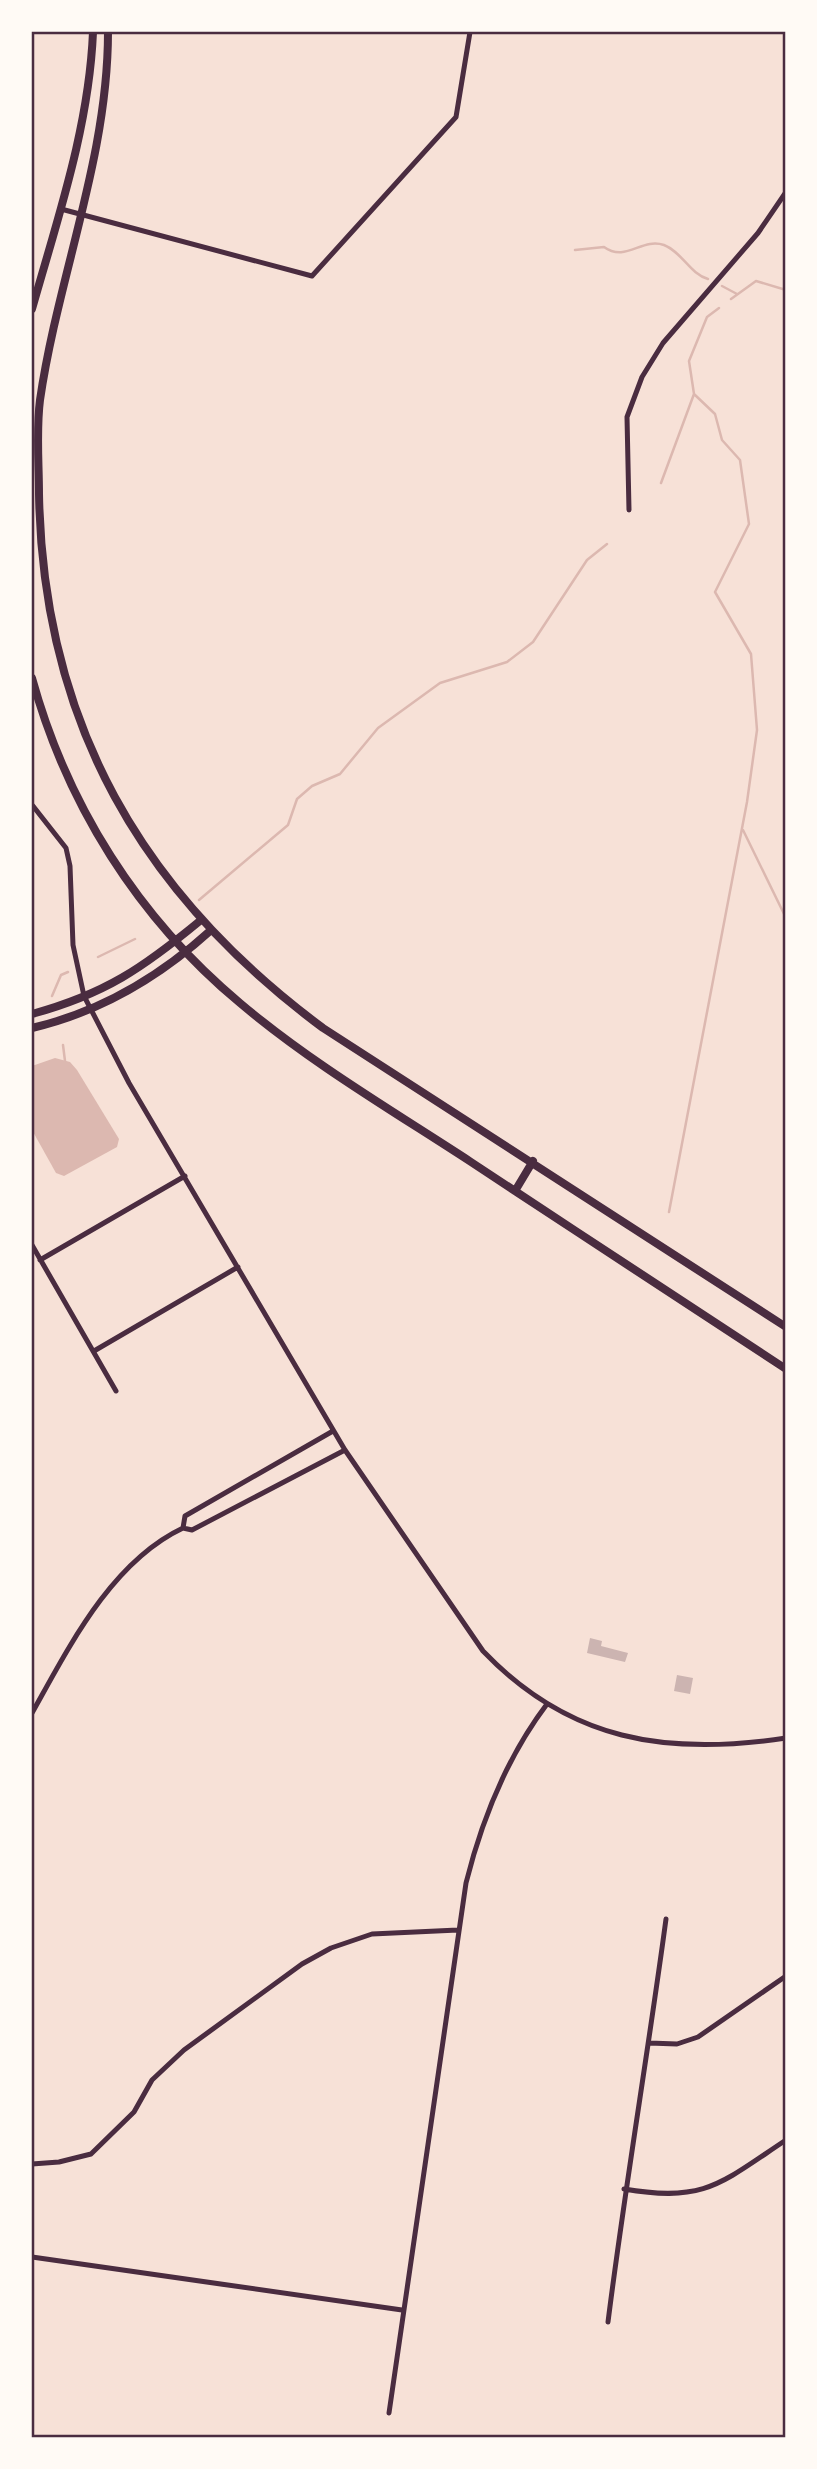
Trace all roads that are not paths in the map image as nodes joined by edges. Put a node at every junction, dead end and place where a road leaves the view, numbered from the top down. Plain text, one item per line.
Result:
1 (93, 32) edge
2 (108, 32) edge
3 (470, 32) edge
4 (786, 192) edge
5 (61, 209) junction
6 (81, 214) junction
7 (32, 309) edge
8 (629, 510) dead end
9 (32, 678) edge
10 (33, 806) edge
11 (201, 920) junction
12 (210, 931) junction
13 (175, 941) junction
14 (186, 952) junction
15 (84, 996) junction
16 (92, 1011) junction
17 (32, 1014) edge
18 (32, 1028) edge
19 (533, 1161) junction
20 (184, 1176) junction
21 (515, 1191) junction
22 (32, 1245) edge
23 (40, 1260) junction
24 (238, 1267) junction
25 (786, 1327) edge
26 (93, 1351) junction
27 (786, 1369) edge
28 (116, 1391) dead end
29 (333, 1431) junction
30 (345, 1450) junction
31 (183, 1528) junction
32 (547, 1704) junction
33 (32, 1713) edge
34 (786, 1738) edge
35 (666, 1919) dead end
36 (458, 1930) junction
37 (786, 1976) edge
38 (649, 2043) junction
39 (786, 2140) edge
40 (32, 2164) edge
41 (624, 2189) junction
42 (32, 2257) edge
43 (402, 2310) junction
44 (608, 2322) dead end
45 (389, 2413) dead end

1 - 5 main road
2 - 6 main road
3 - 6 street
4 - 8 street
5 - 6 street
5 - 7 main road
6 - 11 main road
9 - 13 main road
10 - 15 street
11 - 12 main road
11 - 13 main road
12 - 14 main road
12 - 19 main road
13 - 14 main road
13 - 15 main road
14 - 16 main road
14 - 21 main road
15 - 16 street
15 - 17 main road
16 - 18 main road
16 - 20 street
19 - 21 main road
19 - 25 main road
20 - 23 street
20 - 24 street
21 - 27 main road
22 - 23 street
23 - 26 street
24 - 26 street
24 - 29 street
26 - 28 street
29 - 30 street
29 - 31 street
30 - 31 street
30 - 32 street
31 - 33 street
32 - 34 street
32 - 36 street
35 - 38 street
36 - 40 street
36 - 43 street
37 - 38 street
38 - 41 street
39 - 41 street
41 - 44 street
42 - 43 street
43 - 45 street

